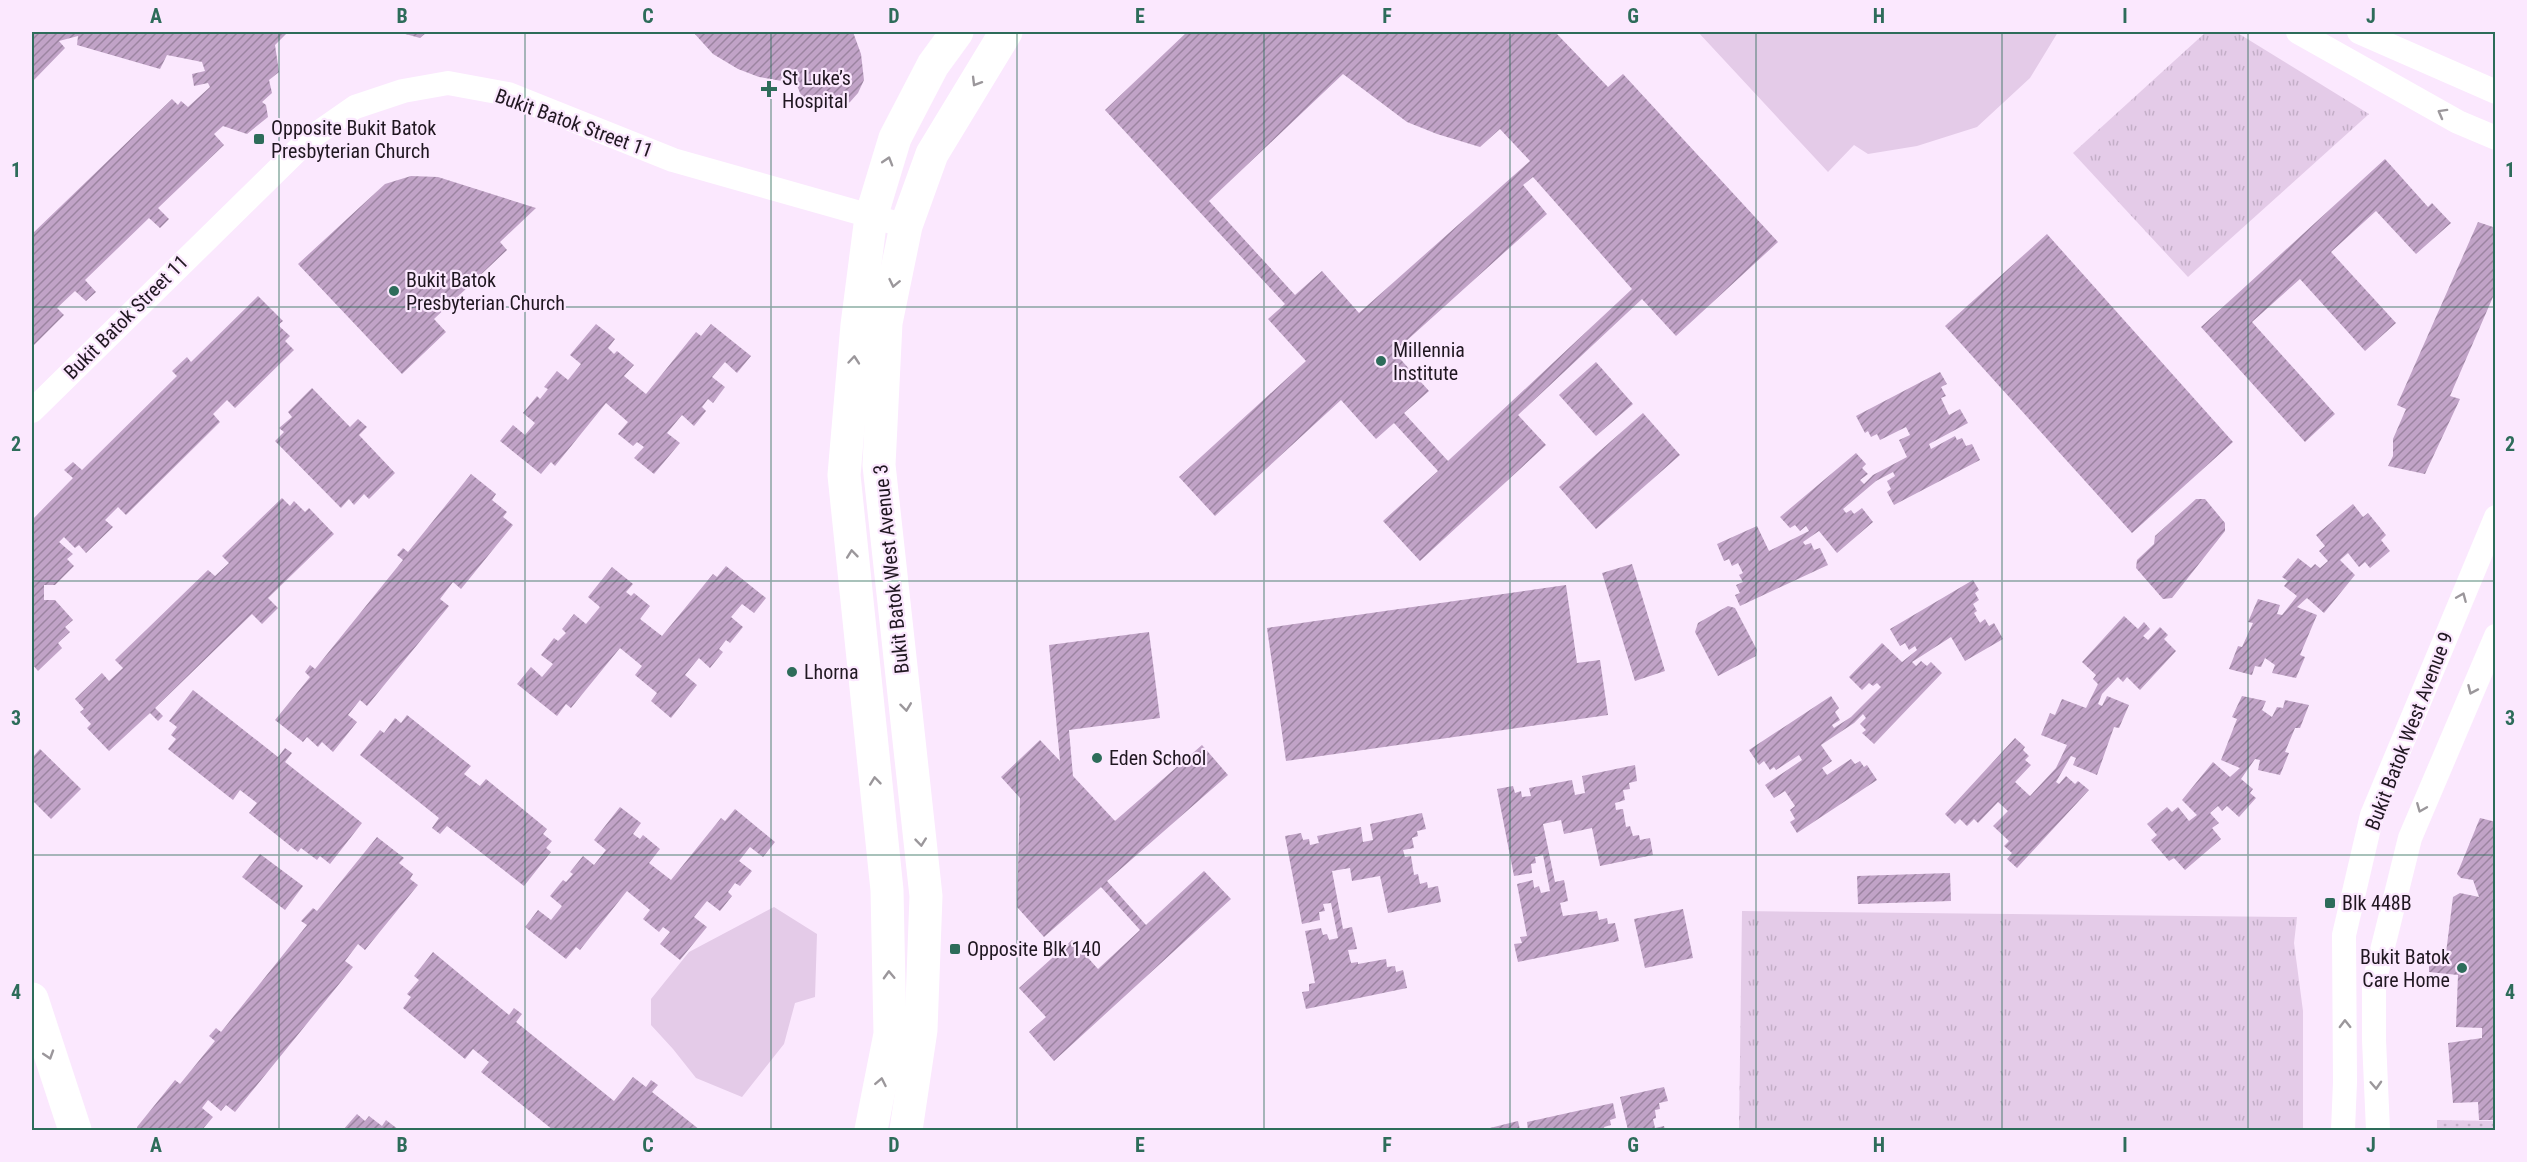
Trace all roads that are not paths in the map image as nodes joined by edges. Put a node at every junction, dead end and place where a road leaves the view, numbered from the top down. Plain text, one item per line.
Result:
1 (957, 32) edge
2 (1006, 32) edge
3 (2298, 32) edge
4 (2359, 32) edge
5 (2496, 92) edge
6 (2496, 138) edge
7 (871, 217) junction
8 (906, 226) junction
9 (32, 411) edge
10 (2496, 517) edge
11 (2496, 636) edge
12 (32, 999) edge
13 (75, 1131) edge
14 (871, 1131) edge
15 (906, 1131) edge
16 (2343, 1131) edge
17 (2378, 1131) edge

7 -> 1 main road, Bukit Batok West Avenue 3
2 -> 8 main road, Bukit Batok West Avenue 3
6 -> 3 street
4 - 5 street
7 - 8 street, Bukit Batok Street 11
7 - 9 street, Bukit Batok Street 11
14 -> 7 main road, Bukit Batok West Avenue 3
8 -> 15 main road, Bukit Batok West Avenue 3
16 -> 10 street, Bukit Batok West Avenue 9
11 -> 17 street, Bukit Batok West Avenue 9
12 -> 13 main road

